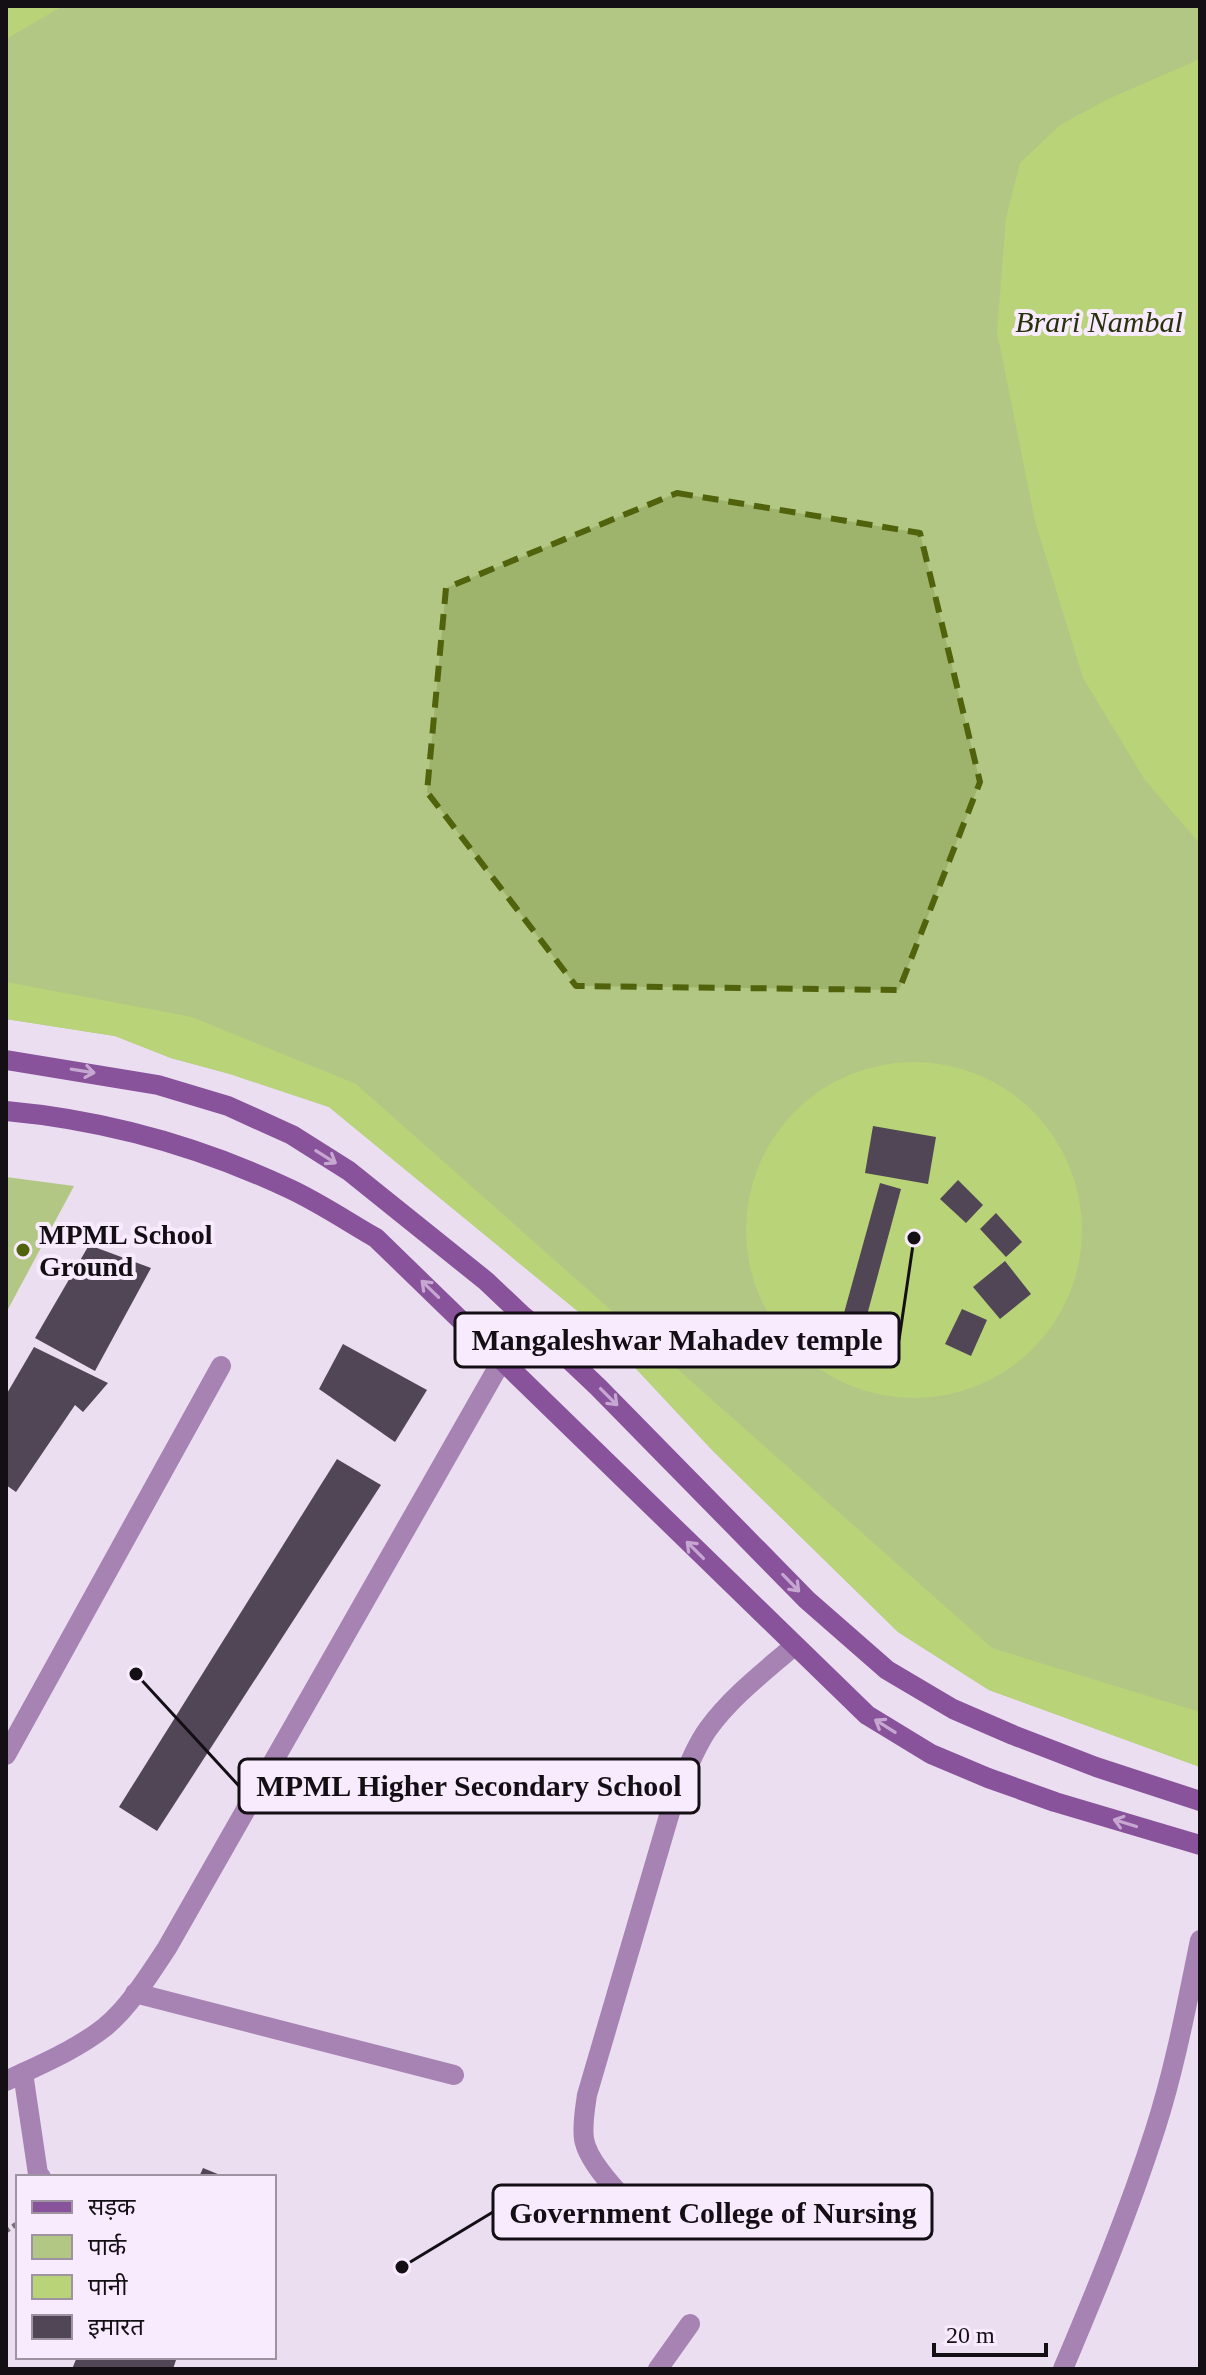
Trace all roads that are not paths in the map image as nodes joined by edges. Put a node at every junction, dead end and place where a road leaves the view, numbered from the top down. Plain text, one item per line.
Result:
1 (6, 1060) edge
2 (6, 1111) edge
3 (526, 1318) junction
4 (504, 1360) junction
5 (221, 1366) dead end
6 (794, 1646) junction
7 (6, 1755) edge
8 (1200, 1801) edge
9 (1200, 1845) edge
10 (1200, 1940) edge
11 (135, 1993) junction
12 (454, 2075) dead end
13 (14, 2077) edge
14 (39, 2175) edge
15 (639, 2216) dead end
16 (690, 2324) dead end
17 (658, 2369) edge
18 (1063, 2369) edge

1 -> 3 street
4 -> 2 street
3 - 4 street
3 -> 8 street
6 -> 4 street
4 - 11 street
5 - 7 street
9 -> 6 street
6 - 15 street
10 - 18 street
11 - 12 street
11 - 13 street
13 - 14 street
16 - 17 street

